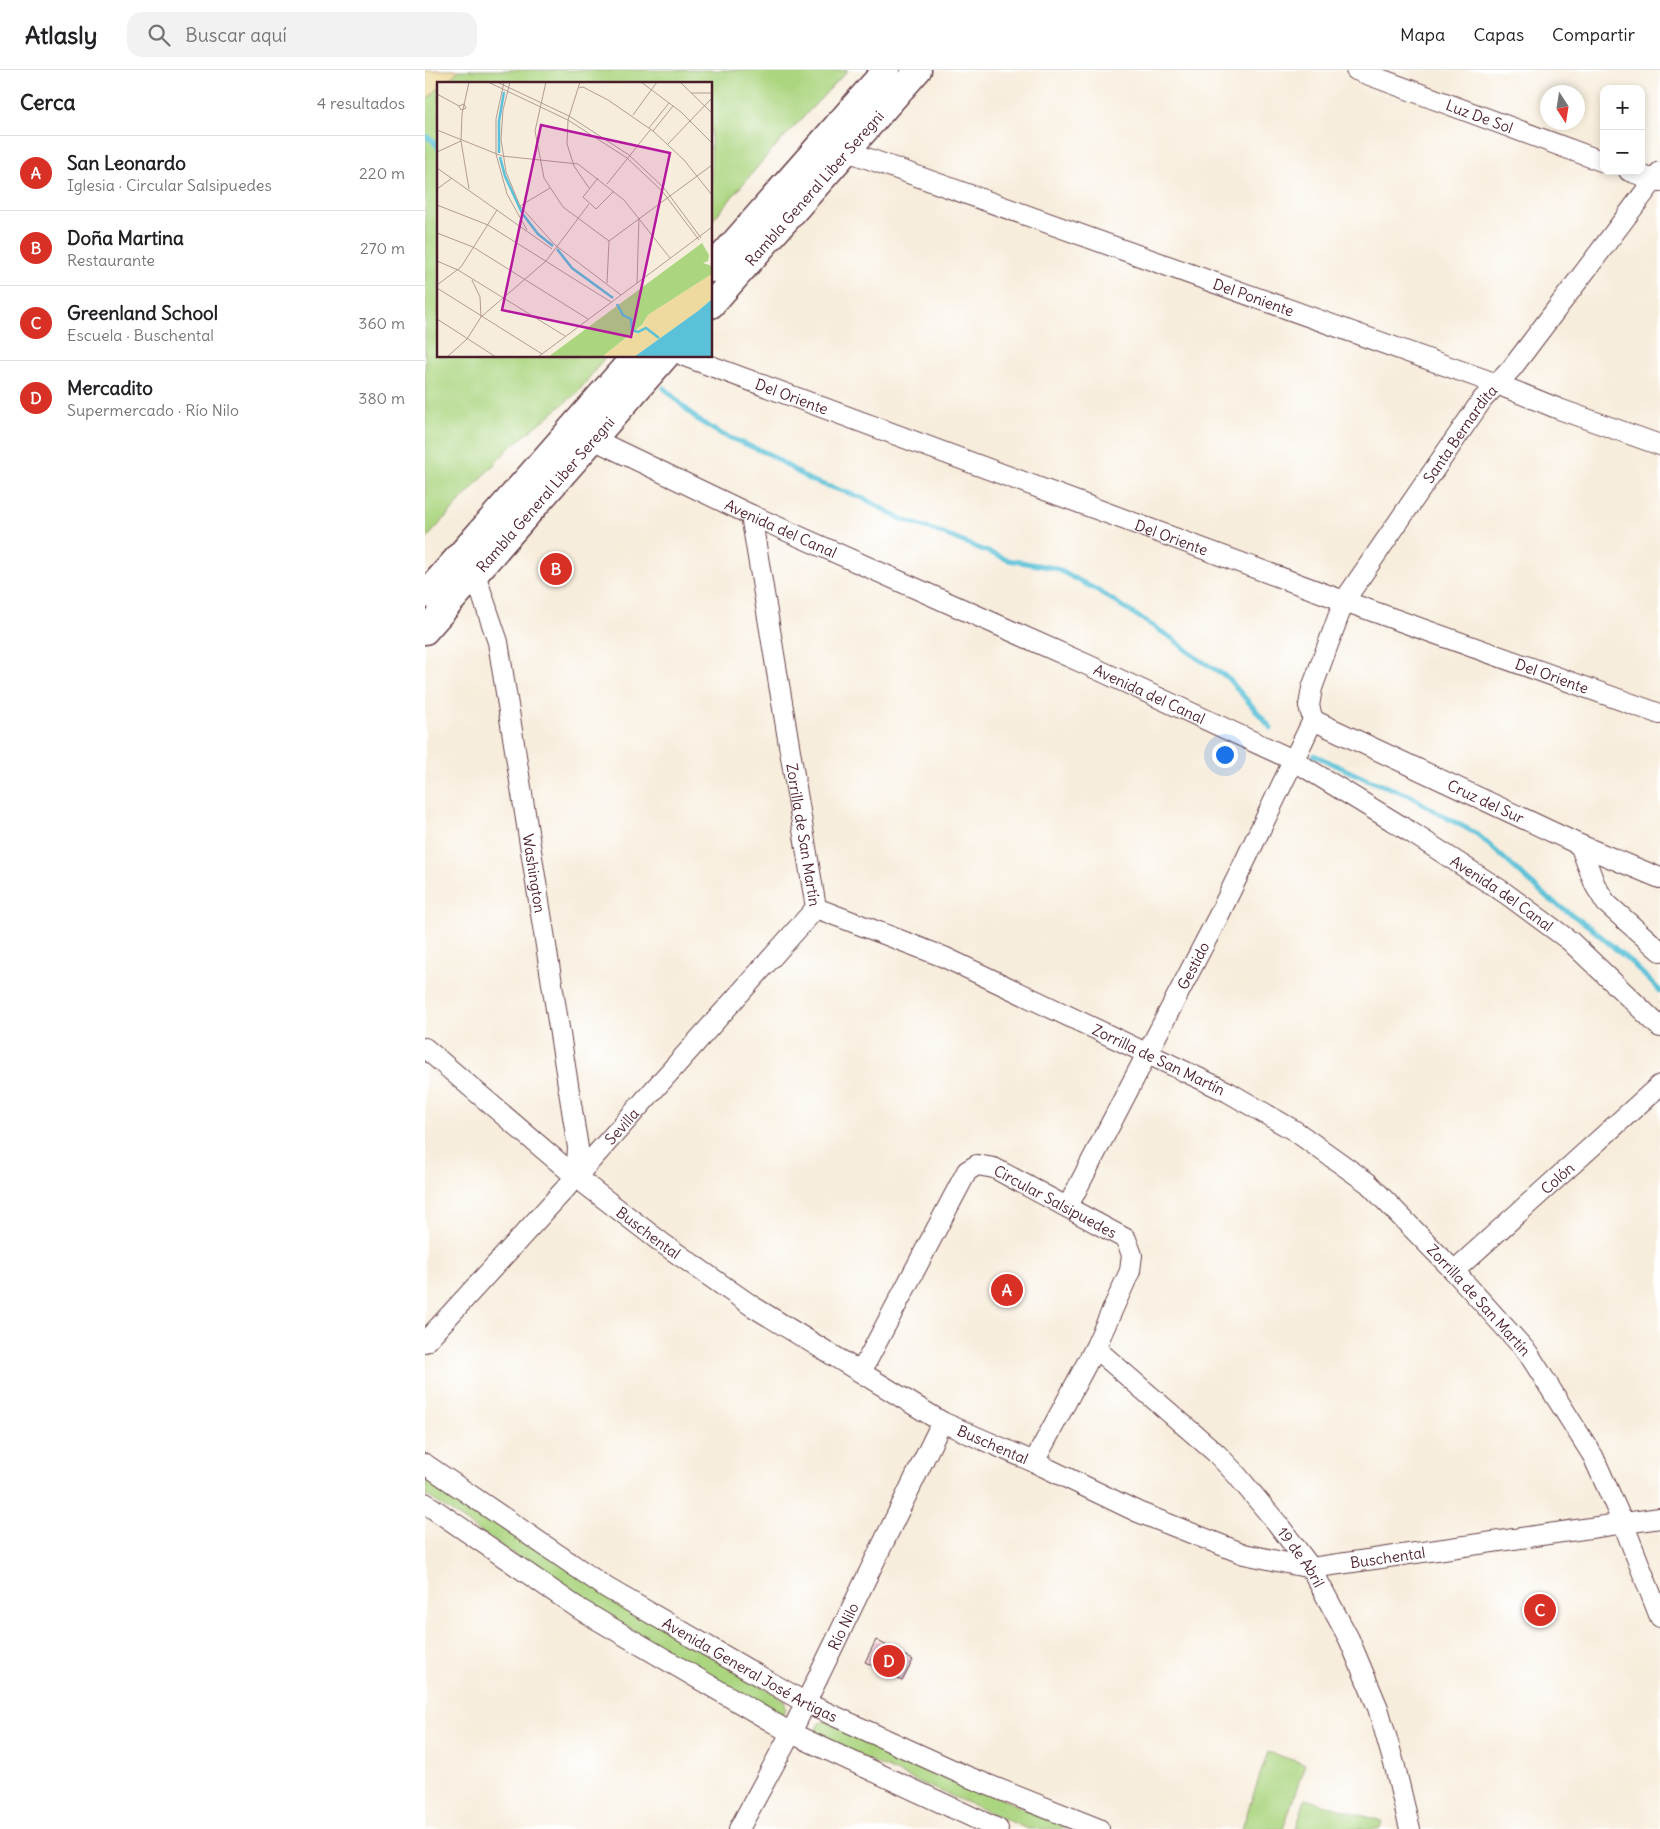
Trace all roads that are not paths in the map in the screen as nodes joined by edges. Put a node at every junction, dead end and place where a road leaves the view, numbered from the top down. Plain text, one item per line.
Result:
1 (886, 70) edge
2 (918, 70) edge
3 (1356, 70) edge
4 (847, 150) junction
5 (1600, 161) edge
6 (1645, 175) edge
7 (1658, 178) edge
8 (713, 267) edge
9 (713, 302) edge
10 (633, 358) edge
11 (664, 358) edge
12 (689, 358) edge
13 (1497, 384) junction
14 (593, 439) junction
15 (1660, 445) edge
16 (751, 515) junction
17 (475, 574) junction
18 (425, 595) edge
19 (1344, 601) junction
20 (425, 632) edge
21 (1660, 714) edge
22 (1313, 720) junction
23 (1293, 760) junction
24 (1580, 845) junction
25 (1660, 878) edge
26 (815, 908) junction
27 (1660, 951) edge
28 (1660, 1027) edge
29 (425, 1048) edge
30 (1148, 1054) junction
31 (1660, 1085) edge
32 (576, 1176) junction
33 (1067, 1206) junction
34 (1454, 1271) junction
35 (425, 1342) edge
36 (1095, 1348) junction
37 (861, 1372) junction
38 (942, 1422) junction
39 (1034, 1462) junction
40 (425, 1464) edge
41 (425, 1503) edge
42 (1660, 1518) edge
43 (1623, 1523) junction
44 (1311, 1568) junction
45 (1660, 1618) edge
46 (806, 1703) junction
47 (791, 1733) junction
48 (739, 1829) edge
49 (998, 1829) edge
50 (1099, 1829) edge
51 (1409, 1829) edge

1 - 8 main road, Rambla General Liber Seregni
2 - 4 main road, Rambla General Liber Seregni
3 - 5 street, Luz De Sol
4 - 9 main road, Rambla General Liber Seregni
4 - 13 street, Del Poniente
6 - 7 street
7 - 13 street, Santa Bernardita
10 - 18 main road, Rambla General Liber Seregni
11 - 14 main road, Rambla General Liber Seregni
12 - 19 street, Del Oriente
13 - 15 street, Del Poniente
13 - 19 street, Santa Bernardita
14 - 16 street, Avenida del Canal
14 - 17 main road, Rambla General Liber Seregni
16 - 23 street, Avenida del Canal
16 - 26 street, Zorrilla de San Martín
17 - 20 main road, Rambla General Liber Seregni
17 - 32 street, Washington
19 - 21 street, Del Oriente
19 - 22 street, Santa Bernardita
22 - 23 street, Gestido
22 - 24 street, Cruz del Sur
23 - 28 street, Avenida del Canal
23 - 30 street, Gestido
24 - 25 street, Cruz del Sur
24 - 27 street
26 - 30 street, Zorrilla de San Martín
26 - 32 street, Sevilla
29 - 32 street, Buschental
30 - 33 street, Gestido
30 - 34 street, Zorrilla de San Martín
31 - 34 street, Colón
32 - 35 street, Sevilla
32 - 37 street, Buschental
33 - 36 street, Circular Salsipuedes
33 - 37 street, Circular Salsipuedes
34 - 43 street, Zorrilla de San Martín
36 - 39 street, Circular Salsipuedes
36 - 44 street, 19 de Abril
37 - 38 street, Buschental
38 - 39 street, Buschental
38 - 46 street, Río Nilo
39 - 44 street, Buschental
40 - 46 street, Avenida General José Artigas
41 - 47 street
42 - 43 street, Buschental
43 - 44 street, Buschental
43 - 45 street, Zorrilla de San Martín
44 - 51 street, 19 de Abril
46 - 47 street, Río Nilo
46 - 50 street, Avenida General José Artigas
47 - 48 street, Río Nilo
47 - 49 street

